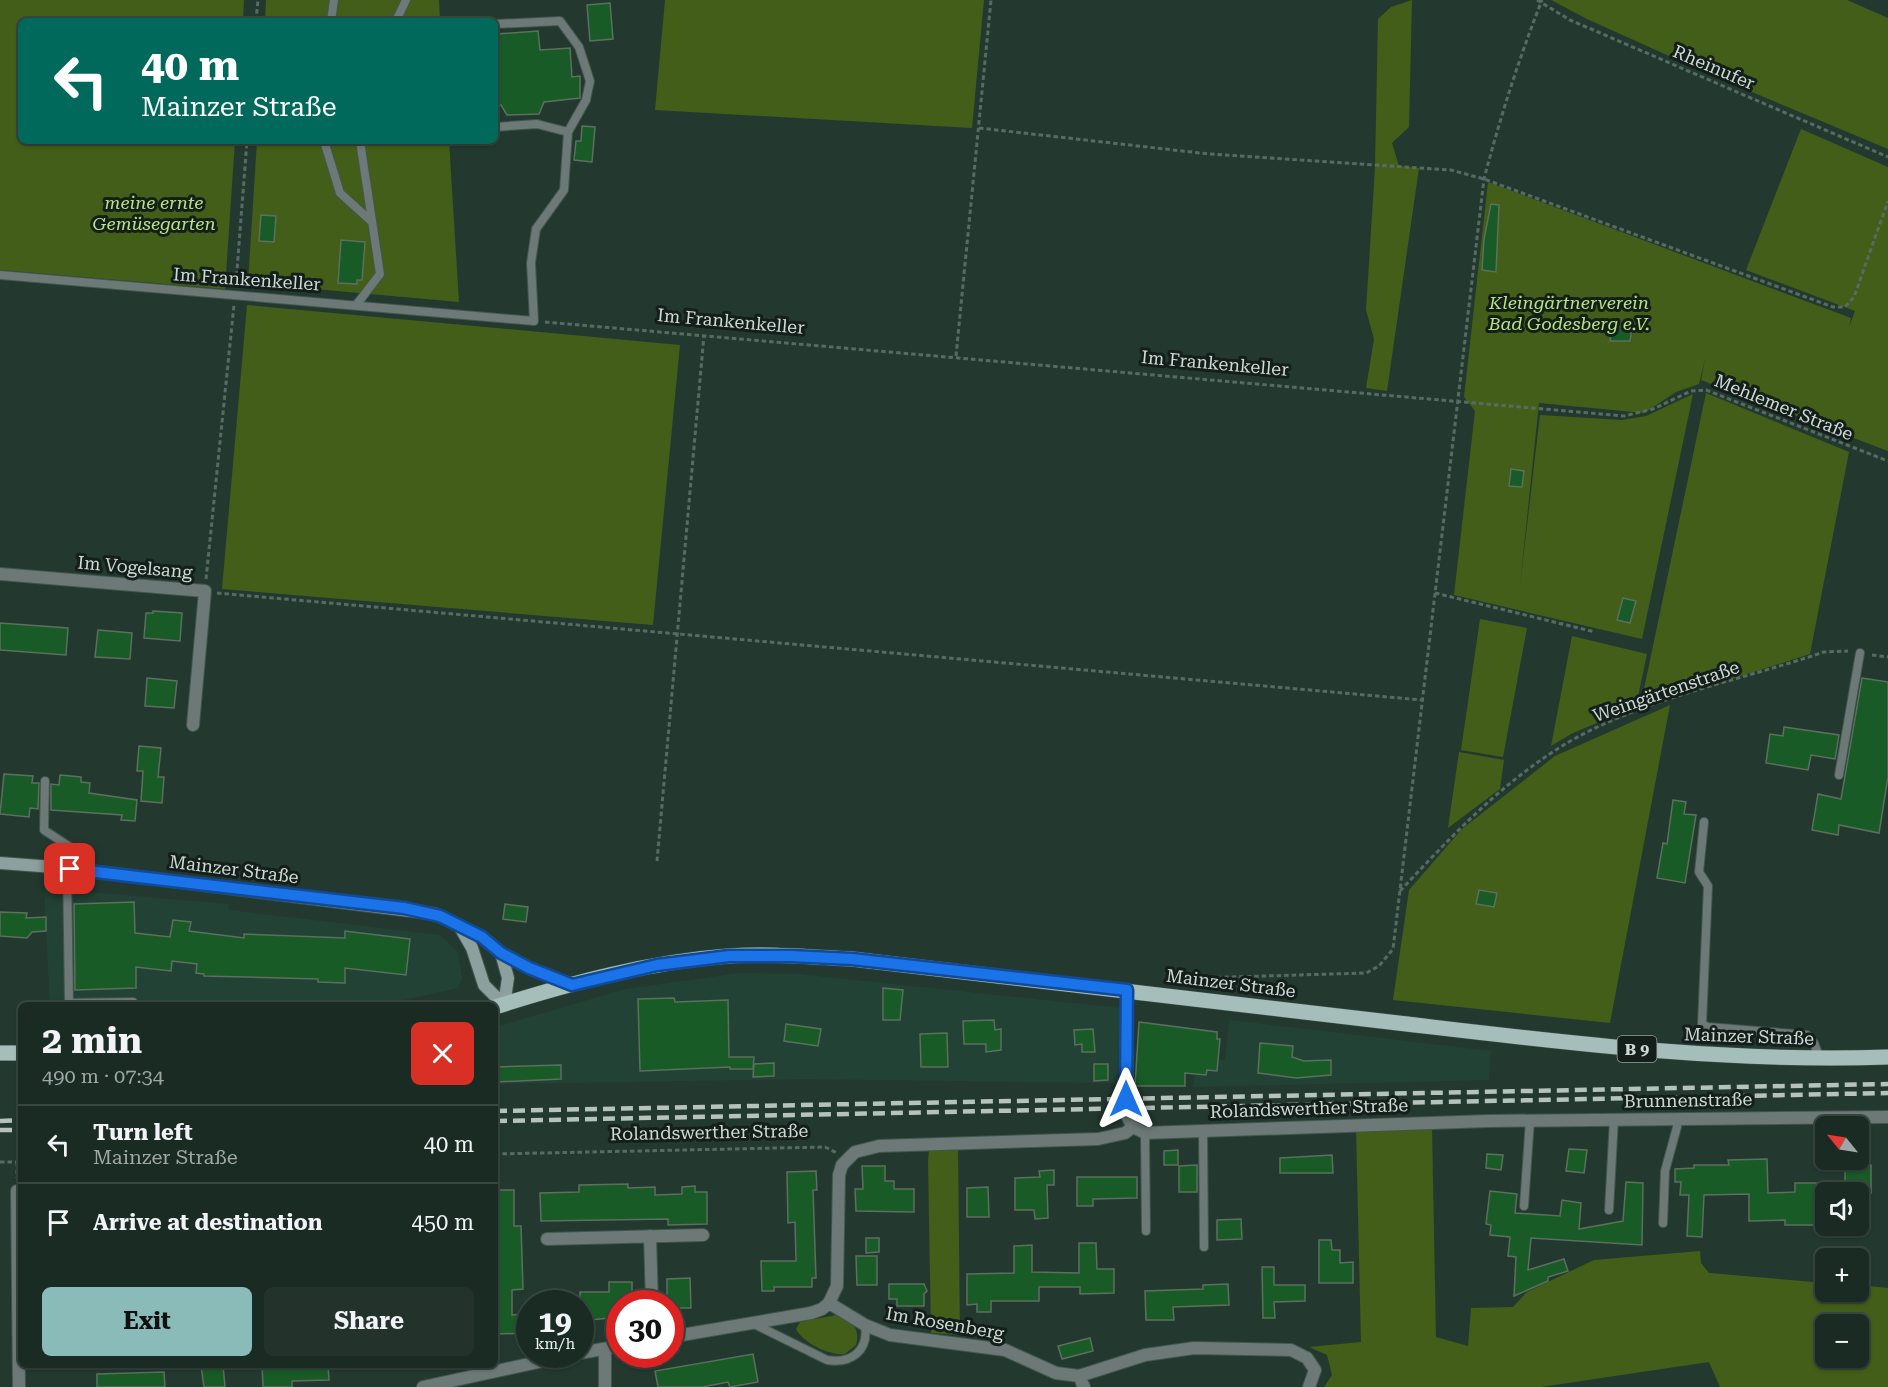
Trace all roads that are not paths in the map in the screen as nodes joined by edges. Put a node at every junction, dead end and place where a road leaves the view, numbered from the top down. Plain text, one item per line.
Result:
1 (334, 0) edge
2 (405, 0) edge
3 (331, 18) edge
4 (397, 18) edge
5 (498, 24) edge
6 (498, 127) edge
7 (568, 132) junction
8 (325, 144) edge
9 (360, 144) edge
10 (371, 222) junction
11 (0, 275) edge
12 (357, 304) junction
13 (0, 574) edge
14 (1860, 653) road end
15 (193, 725) dead end
16 (1839, 775) dead end
17 (45, 781) dead end
18 (1704, 822) dead end
19 (0, 863) edge
20 (72, 869) junction
21 (459, 926) junction
22 (501, 953) junction
23 (572, 985) junction
24 (1127, 990) junction
25 (69, 1002) edge
26 (496, 1002) edge
27 (499, 1006) edge
28 (0, 1053) edge
29 (18, 1053) edge
30 (1888, 1057) edge
31 (1820, 1059) junction
32 (1888, 1117) edge
33 (1677, 1118) junction
34 (1614, 1119) junction
35 (1530, 1120) junction
36 (1488, 1121) joint
37 (1133, 1127) junction
38 (1203, 1130) junction
39 (1145, 1133) junction
40 (17, 1191) dead end
41 (1524, 1206) dead end
42 (1609, 1210) dead end
43 (1663, 1223) dead end
44 (1146, 1230) dead end
45 (703, 1235) dead end
46 (650, 1236) junction
47 (547, 1239) dead end
48 (1204, 1247) dead end
49 (18, 1289) edge
50 (652, 1290) edge
51 (829, 1303) junction
52 (748, 1322) junction
53 (865, 1325) junction
54 (684, 1334) edge
55 (605, 1349) joint
56 (594, 1351) edge
57 (516, 1363) edge
58 (498, 1366) edge
59 (19, 1368) edge
60 (474, 1370) edge
61 (1082, 1381) edge
62 (19, 1387) edge
63 (423, 1387) edge
64 (605, 1387) edge
65 (1309, 1387) edge

1 - 3 lane
2 - 4 lane
5 - 7 lane
6 - 7 lane
7 - 12 lane, Im Frankenkeller
8 - 10 lane
9 - 10 lane
10 - 12 lane
11 - 12 lane, Im Frankenkeller
13 - 15 street, Im Vogelsang
14 - 16 lane
17 - 20 lane
18 - 31 lane
19 - 20 main road, Mainzer Straße
20 - 21 main road, Mainzer Straße
20 - 25 lane
21 - 22 main road, Mainzer Straße
21 - 26 main road
22 - 23 main road, Mainzer Straße
22 - 27 main road
23 - 24 main road, Mainzer Straße / B 9
23 - 27 main road, Mainzer Straße / B 9
24 - 31 main road, Mainzer Straße / B 9
24 - 37 street
28 - 29 main road
30 - 31 main road, Mainzer Straße / B 9
32 - 33 street, Brunnenstraße
33 - 34 street, Brunnenstraße
33 - 43 lane
34 - 35 street, Brunnenstraße
34 - 42 lane
35 - 36 street, Brunnenstraße
35 - 41 lane
36 - 38 street, Rolandswerther Straße
37 - 39 street, Rolandswerther Straße
37 - 51 street
38 - 39 street, Rolandswerther Straße
38 - 48 lane
39 - 44 lane
40 - 49 street
45 - 46 street
46 - 47 street
46 - 50 street
51 - 52 street
51 - 53 street, Im Rosenberg
52 - 53 lane
52 - 54 street
53 - 61 street, Im Rosenberg
55 - 56 street
55 - 64 street
57 - 58 street
59 - 62 street
60 - 63 street
61 - 65 street, Im Rosenberg

